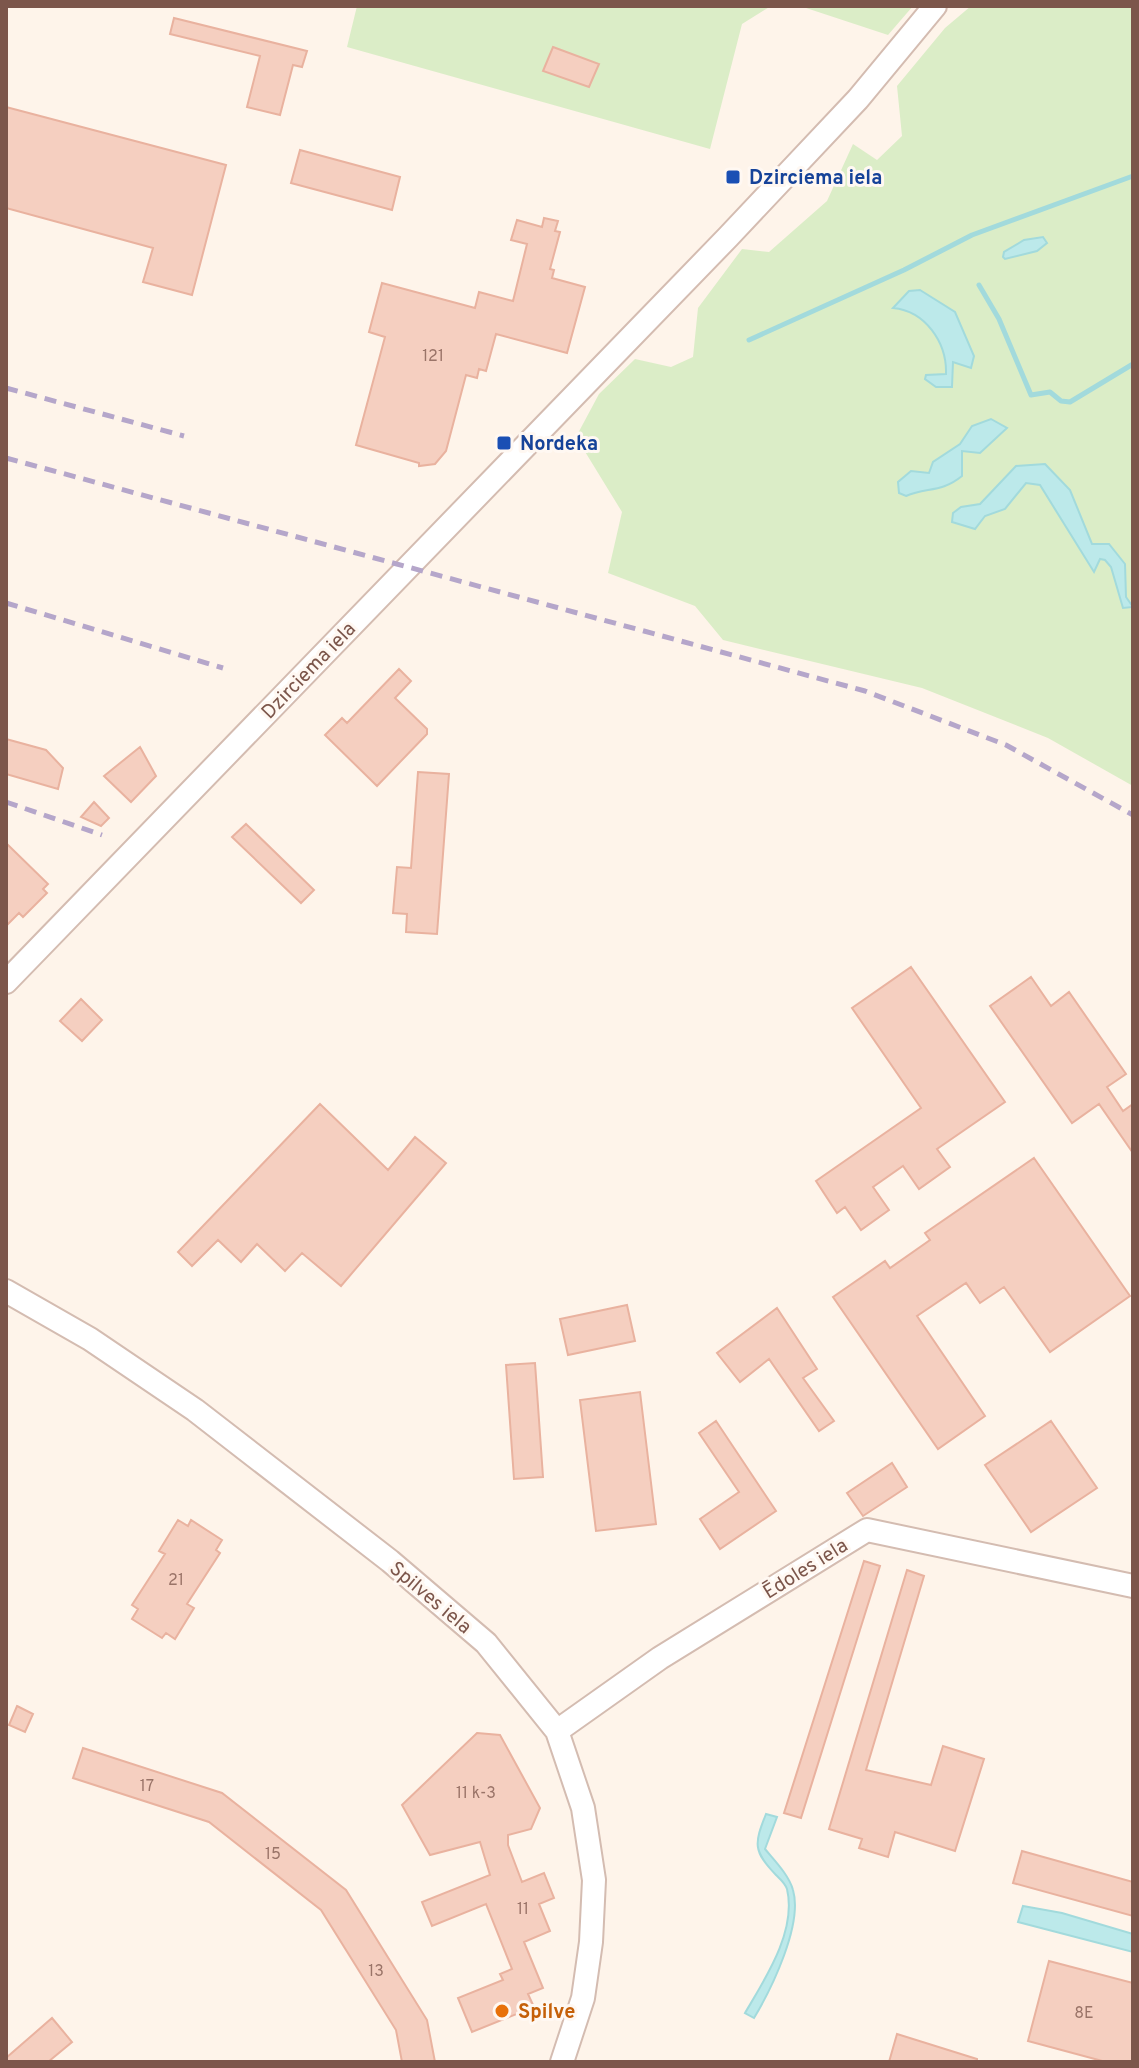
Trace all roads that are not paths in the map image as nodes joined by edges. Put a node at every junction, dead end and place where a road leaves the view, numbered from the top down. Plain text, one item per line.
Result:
1 (935, 6) edge
2 (6, 982) edge
3 (6, 1291) edge
4 (1133, 1586) edge
5 (557, 1731) junction
6 (562, 2062) edge

1 - 2 street, Dzirciema iela
3 - 5 street, Spilves iela
4 - 5 street, Ēdoles iela
5 - 6 street, Spilves iela

